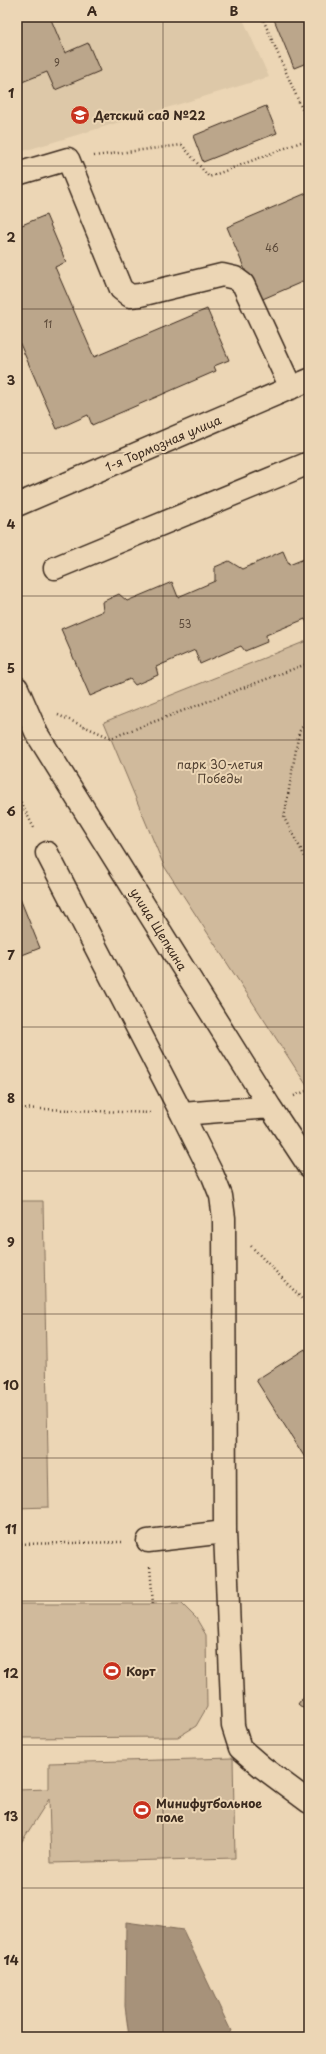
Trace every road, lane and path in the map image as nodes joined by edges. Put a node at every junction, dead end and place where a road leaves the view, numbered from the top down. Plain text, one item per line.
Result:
1 (262, 17) edge
2 (309, 125) edge
3 (309, 139) edge
4 (68, 159) junction
5 (17, 174) edge
6 (300, 384) edge
7 (309, 463) edge
8 (17, 505) edge
9 (55, 568) dead end
10 (309, 663) edge
11 (18, 696) edge
12 (309, 717) edge
13 (17, 795) edge
14 (48, 853) joint
15 (309, 864) edge
16 (270, 1107) junction
17 (17, 1108) edge
18 (182, 1114) junction
19 (309, 1166) edge
20 (224, 1218) junction
21 (309, 1306) edge
22 (225, 1532) junction
23 (148, 1541) junction
24 (17, 1544) edge
25 (153, 1604) dead end
26 (309, 1802) edge

1 - 2 path
3 - 4 path
4 - 5 street
4 - 6 street
6 - 8 street, 1-я Тормозная улица
7 - 9 street
10 - 11 path
11 - 16 street, улица Щепкина
12 - 15 path
13 - 14 path
14 - 18 street
16 - 18 street
16 - 19 street, улица Щепкина
17 - 18 path
18 - 20 street
20 - 21 path
20 - 22 street
22 - 23 street
22 - 26 street
23 - 24 path
23 - 25 path

